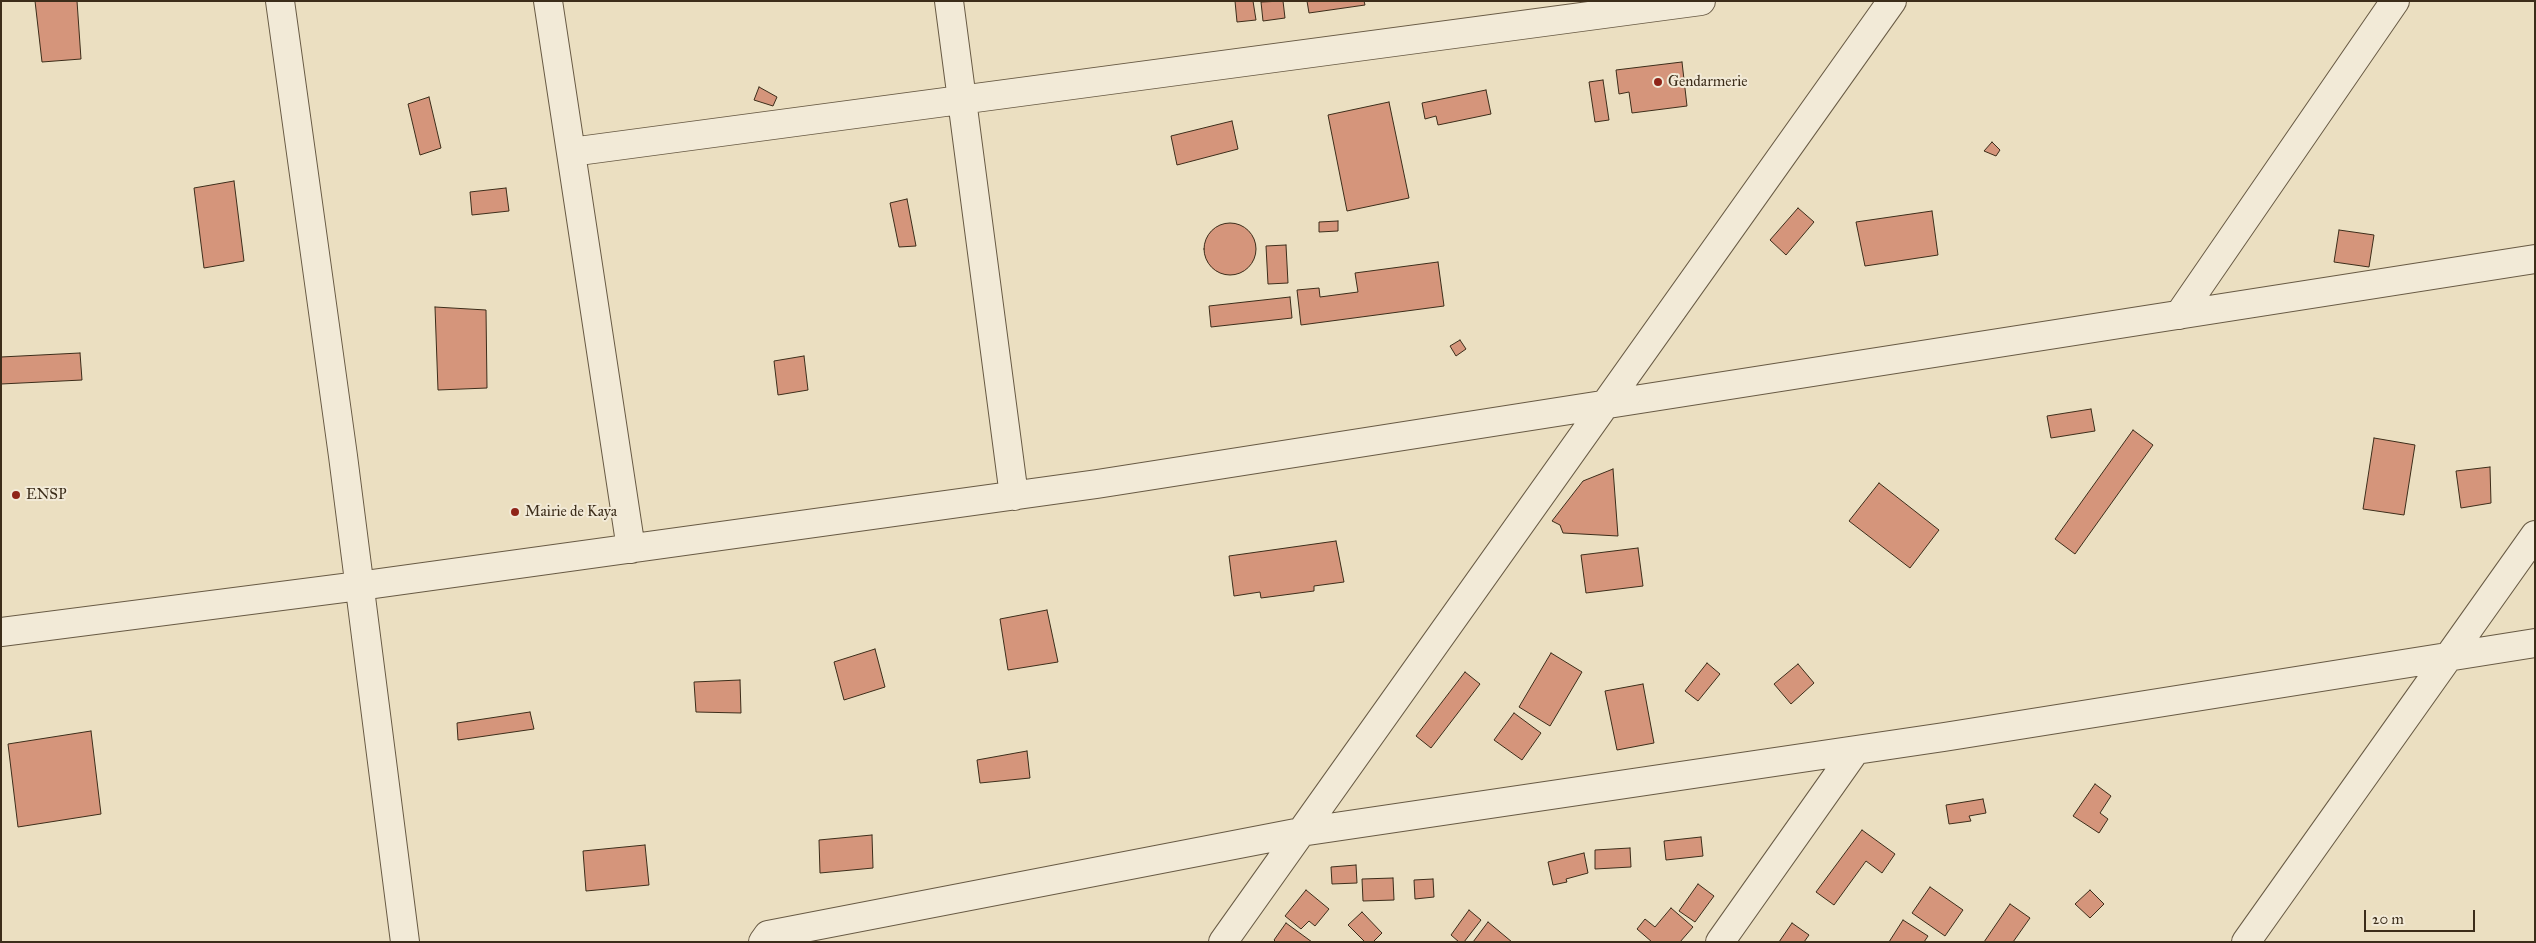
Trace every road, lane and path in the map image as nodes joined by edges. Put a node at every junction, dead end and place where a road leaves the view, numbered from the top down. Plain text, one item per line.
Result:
1 (280, 1) edge
2 (548, 1) edge
3 (949, 1) edge
4 (1701, 1) edge
5 (1892, 1) edge
6 (2395, 1) edge
7 (962, 100) junction
8 (571, 152) junction
9 (2535, 259) edge
10 (2179, 315) junction
11 (1606, 404) junction
12 (1014, 496) junction
13 (2535, 535) edge
14 (631, 549) junction
15 (359, 586) junction
16 (1, 632) edge
17 (2535, 644) edge
18 (2448, 657) junction
19 (1855, 751) junction
20 (1301, 832) junction
21 (405, 942) edge
22 (763, 942) edge
23 (1223, 942) edge
24 (1720, 942) edge
25 (2246, 942) edge

1 - 15 street
2 - 8 street
3 - 7 street
4 - 7 street
5 - 11 street
6 - 10 street
7 - 8 street
7 - 12 street
8 - 14 street
9 - 10 street
10 - 11 street
11 - 12 street
11 - 20 street
12 - 14 street
13 - 18 street
14 - 15 street
15 - 16 street
15 - 21 street
17 - 18 street
18 - 19 street
18 - 25 street
19 - 20 street
19 - 24 street
20 - 22 street
20 - 23 street

